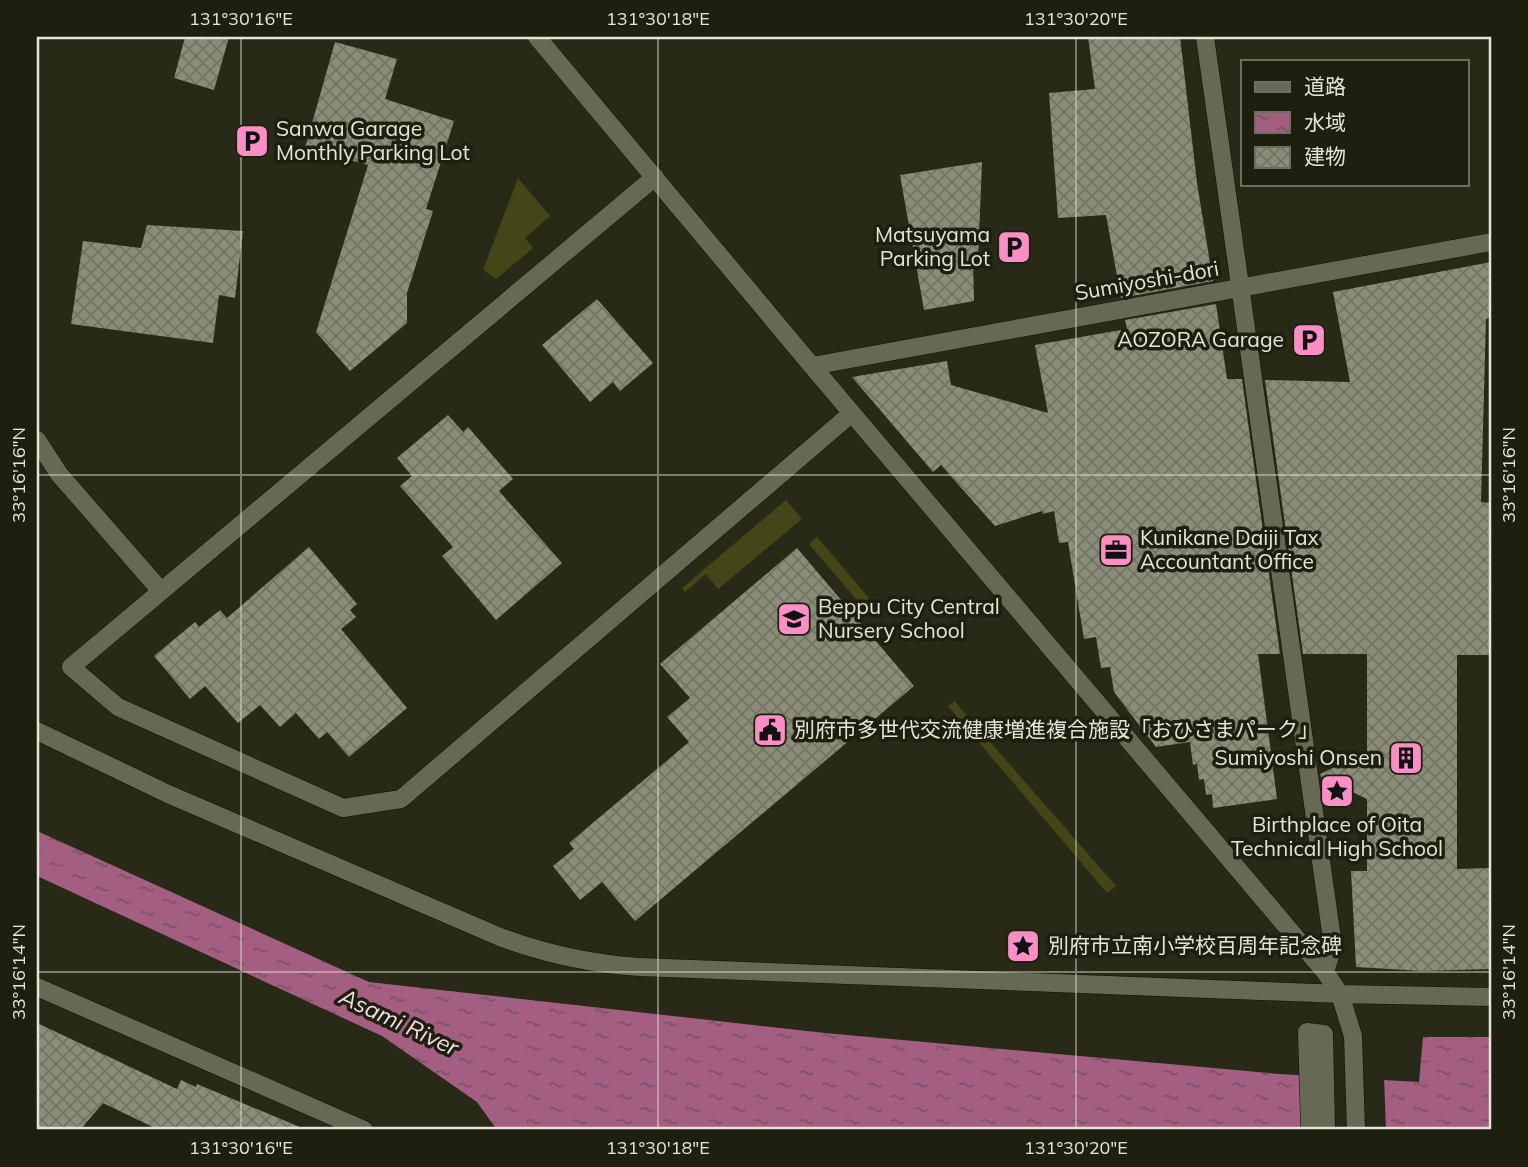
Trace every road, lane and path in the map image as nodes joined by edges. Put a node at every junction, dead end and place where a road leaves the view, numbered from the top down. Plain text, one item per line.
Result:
1 (537, 37) edge
2 (1205, 37) edge
3 (655, 177) junction
4 (1491, 242) edge
5 (1240, 287) junction
6 (812, 366) junction
7 (852, 413) junction
8 (37, 440) edge
9 (161, 591) junction
10 (37, 732) edge
11 (1325, 972) junction
12 (37, 987) edge
13 (1340, 994) junction
14 (1491, 997) edge
15 (364, 1130) edge
16 (1310, 1130) edge
17 (1326, 1130) edge
18 (1356, 1130) edge

1 - 3 street
2 - 5 street
3 - 6 street
3 - 9 street
4 - 5 street, Sumiyoshi-dori
5 - 6 street, Sumiyoshi-dori
5 - 11 street
6 - 7 street
7 - 9 street
7 - 11 street
8 - 9 street
10 - 13 street
11 - 13 street
12 - 15 street
13 - 14 street
13 - 18 street
16 - 17 street

